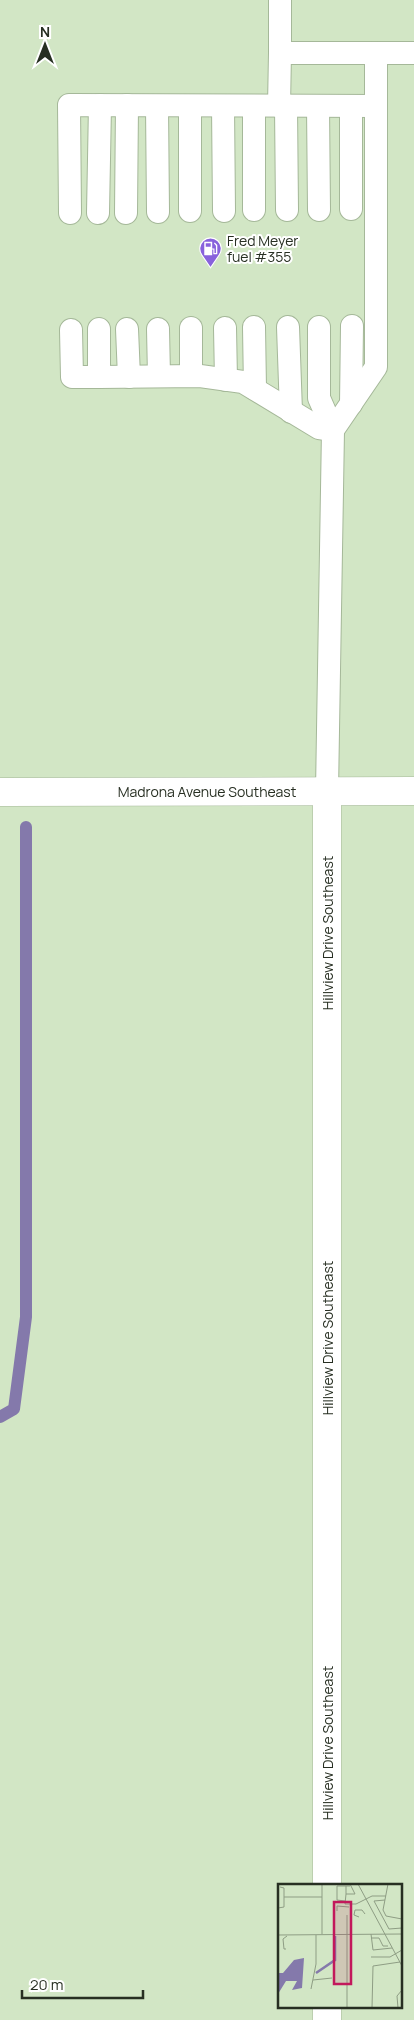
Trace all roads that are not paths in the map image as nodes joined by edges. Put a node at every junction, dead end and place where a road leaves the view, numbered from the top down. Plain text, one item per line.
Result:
1 (280, 0) edge
2 (280, 53) junction
3 (376, 53) junction
4 (414, 53) edge
5 (100, 105) junction
6 (126, 105) junction
7 (157, 106) junction
8 (190, 106) junction
9 (223, 106) junction
10 (254, 106) junction
11 (283, 106) junction
12 (318, 106) junction
13 (351, 106) junction
14 (375, 106) junction
15 (351, 209) dead end
16 (254, 210) dead end
17 (287, 210) dead end
18 (319, 210) dead end
19 (190, 211) dead end
20 (224, 211) dead end
21 (98, 212) dead end
22 (126, 212) dead end
23 (158, 212) dead end
24 (70, 213) dead end
25 (352, 326) dead end
26 (254, 327) dead end
27 (288, 327) dead end
28 (319, 327) dead end
29 (191, 328) dead end
30 (225, 328) dead end
31 (99, 329) dead end
32 (127, 329) dead end
33 (158, 329) dead end
34 (71, 330) dead end
35 (159, 376) junction
36 (191, 376) junction
37 (99, 377) junction
38 (129, 377) junction
39 (226, 380) junction
40 (255, 389) junction
41 (351, 404) junction
42 (291, 412) junction
43 (333, 430) junction
44 (327, 791) junction
45 (414, 791) edge
46 (0, 792) edge
47 (327, 1884) edge

1 - 2 lane
2 - 3 lane
2 - 11 lane
3 - 4 lane
3 - 14 lane
5 - 6 lane
5 - 21 lane
5 - 24 lane
6 - 7 lane
6 - 22 lane
7 - 8 lane
7 - 23 lane
8 - 9 lane
8 - 19 lane
9 - 10 lane
9 - 20 lane
10 - 11 lane
10 - 16 lane
11 - 12 lane
11 - 17 lane
12 - 13 lane
12 - 18 lane
13 - 14 lane
13 - 15 lane
14 - 41 lane
25 - 41 lane
26 - 40 lane
27 - 42 lane
28 - 43 lane
29 - 36 lane
30 - 39 lane
31 - 37 lane
32 - 38 lane
33 - 35 lane
34 - 37 lane
35 - 36 lane
35 - 38 lane
36 - 39 lane
37 - 38 lane
39 - 40 lane
40 - 42 lane
41 - 43 lane
42 - 43 lane
43 - 44 lane
44 - 45 street, Madrona Avenue Southeast
44 - 46 street, Madrona Avenue Southeast
44 - 47 street, Hillview Drive Southeast

